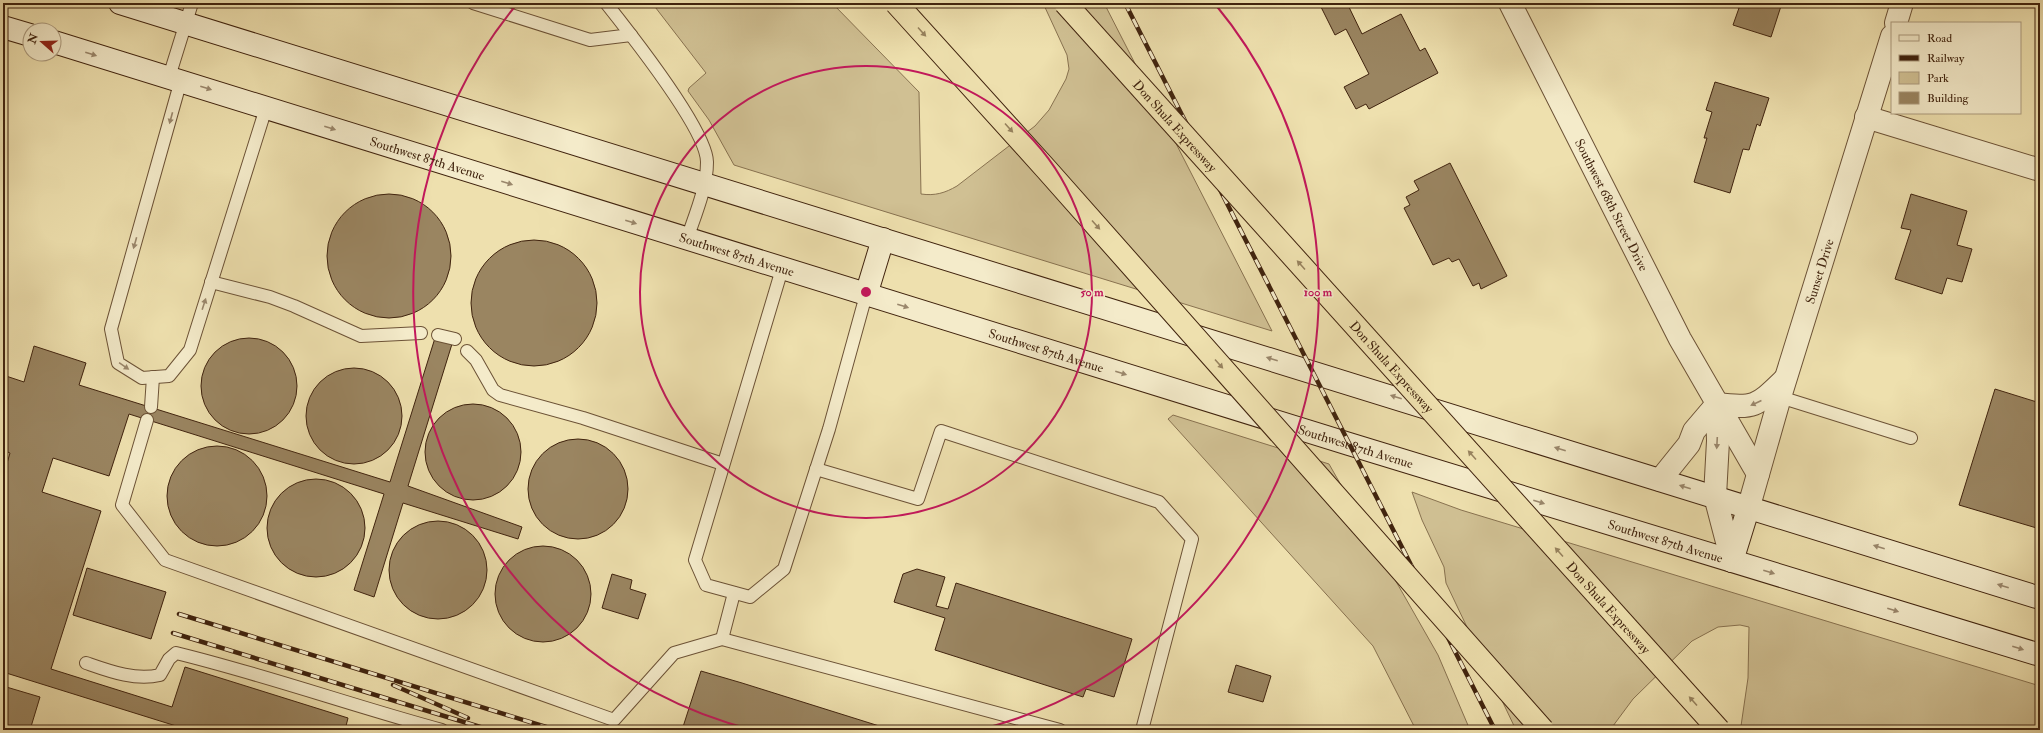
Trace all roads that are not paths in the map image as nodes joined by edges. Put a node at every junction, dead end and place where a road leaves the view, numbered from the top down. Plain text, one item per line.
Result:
1 (120, 3) edge
2 (473, 3) edge
3 (606, 3) edge
4 (896, 3) edge
5 (1065, 3) edge
6 (1510, 3) edge
7 (1902, 3) edge
8 (189, 13) edge
9 (1896, 22) edge
10 (3, 27) edge
11 (22, 33) edge
12 (631, 35) junction
13 (1891, 39) edge
14 (62, 44) edge
15 (175, 78) junction
16 (266, 108) junction
17 (1866, 117) junction
18 (2040, 170) edge
19 (704, 184) junction
20 (687, 239) junction
21 (883, 240) junction
22 (782, 268) junction
23 (211, 282) junction
24 (866, 294) junction
25 (421, 334) dead end
26 (438, 335) dead end
27 (455, 339) dead end
28 (467, 351) dead end
29 (153, 377) junction
30 (1782, 387) junction
31 (1717, 404) junction
32 (151, 407) dead end
33 (147, 420) dead end
34 (1911, 438) dead end
35 (723, 464) junction
36 (816, 469) junction
37 (1758, 474) junction
38 (1660, 480) junction
39 (1715, 496) junction
40 (1749, 506) junction
41 (1732, 561) junction
42 (734, 593) junction
43 (2040, 598) edge
44 (722, 639) junction
45 (2040, 655) edge
46 (86, 663) dead end
47 (442, 730) edge
48 (1060, 730) edge
49 (1142, 730) edge
50 (1543, 730) edge
51 (1719, 730) edge

1 - 8 main road
2 - 12 lane
3 - 12 lane
4 -> 50 highway, bridge
51 -> 5 highway, Don Shula Expressway, bridge
6 - 31 main road, Southwest 68th Street Drive
7 - 9 main road
8 - 15 lane
8 - 19 main road
10 - 11 main road
12 - 19 lane
13 - 17 main road, Sunset Drive
14 -> 15 main road, Southwest 87th Avenue
15 -> 16 main road, Southwest 87th Avenue
15 -> 29 lane
16 -> 20 main road, Southwest 87th Avenue
16 - 23 lane
17 - 18 main road
17 - 30 main road, Sunset Drive
19 - 20 lane
19 - 21 main road
20 - 22 main road, Southwest 87th Avenue
21 - 24 main road
38 -> 21 main road
22 - 24 main road, Southwest 87th Avenue
22 - 35 lane
23 - 25 lane
29 -> 23 lane
24 - 36 lane
24 -> 41 main road, Southwest 87th Avenue
26 - 27 lane
28 - 35 lane
29 - 32 lane
30 -> 31 main road
30 - 34 lane
30 - 37 main road, Sunset Drive
31 - 37 main road, Southwest 68th Street Drive
31 - 38 main road
31 -> 39 main road, Southwest 68th Street Drive
33 - 44 lane
35 - 42 lane
36 - 42 lane
36 - 49 lane
37 - 40 main road, Sunset Drive
39 -> 38 main road
39 - 40 main road
39 - 41 main road, Southwest 68th Street Drive
40 - 41 main road, Sunset Drive
43 -> 40 main road
41 -> 45 main road, Southwest 87th Avenue
42 - 44 lane
44 - 48 lane
46 - 47 lane

